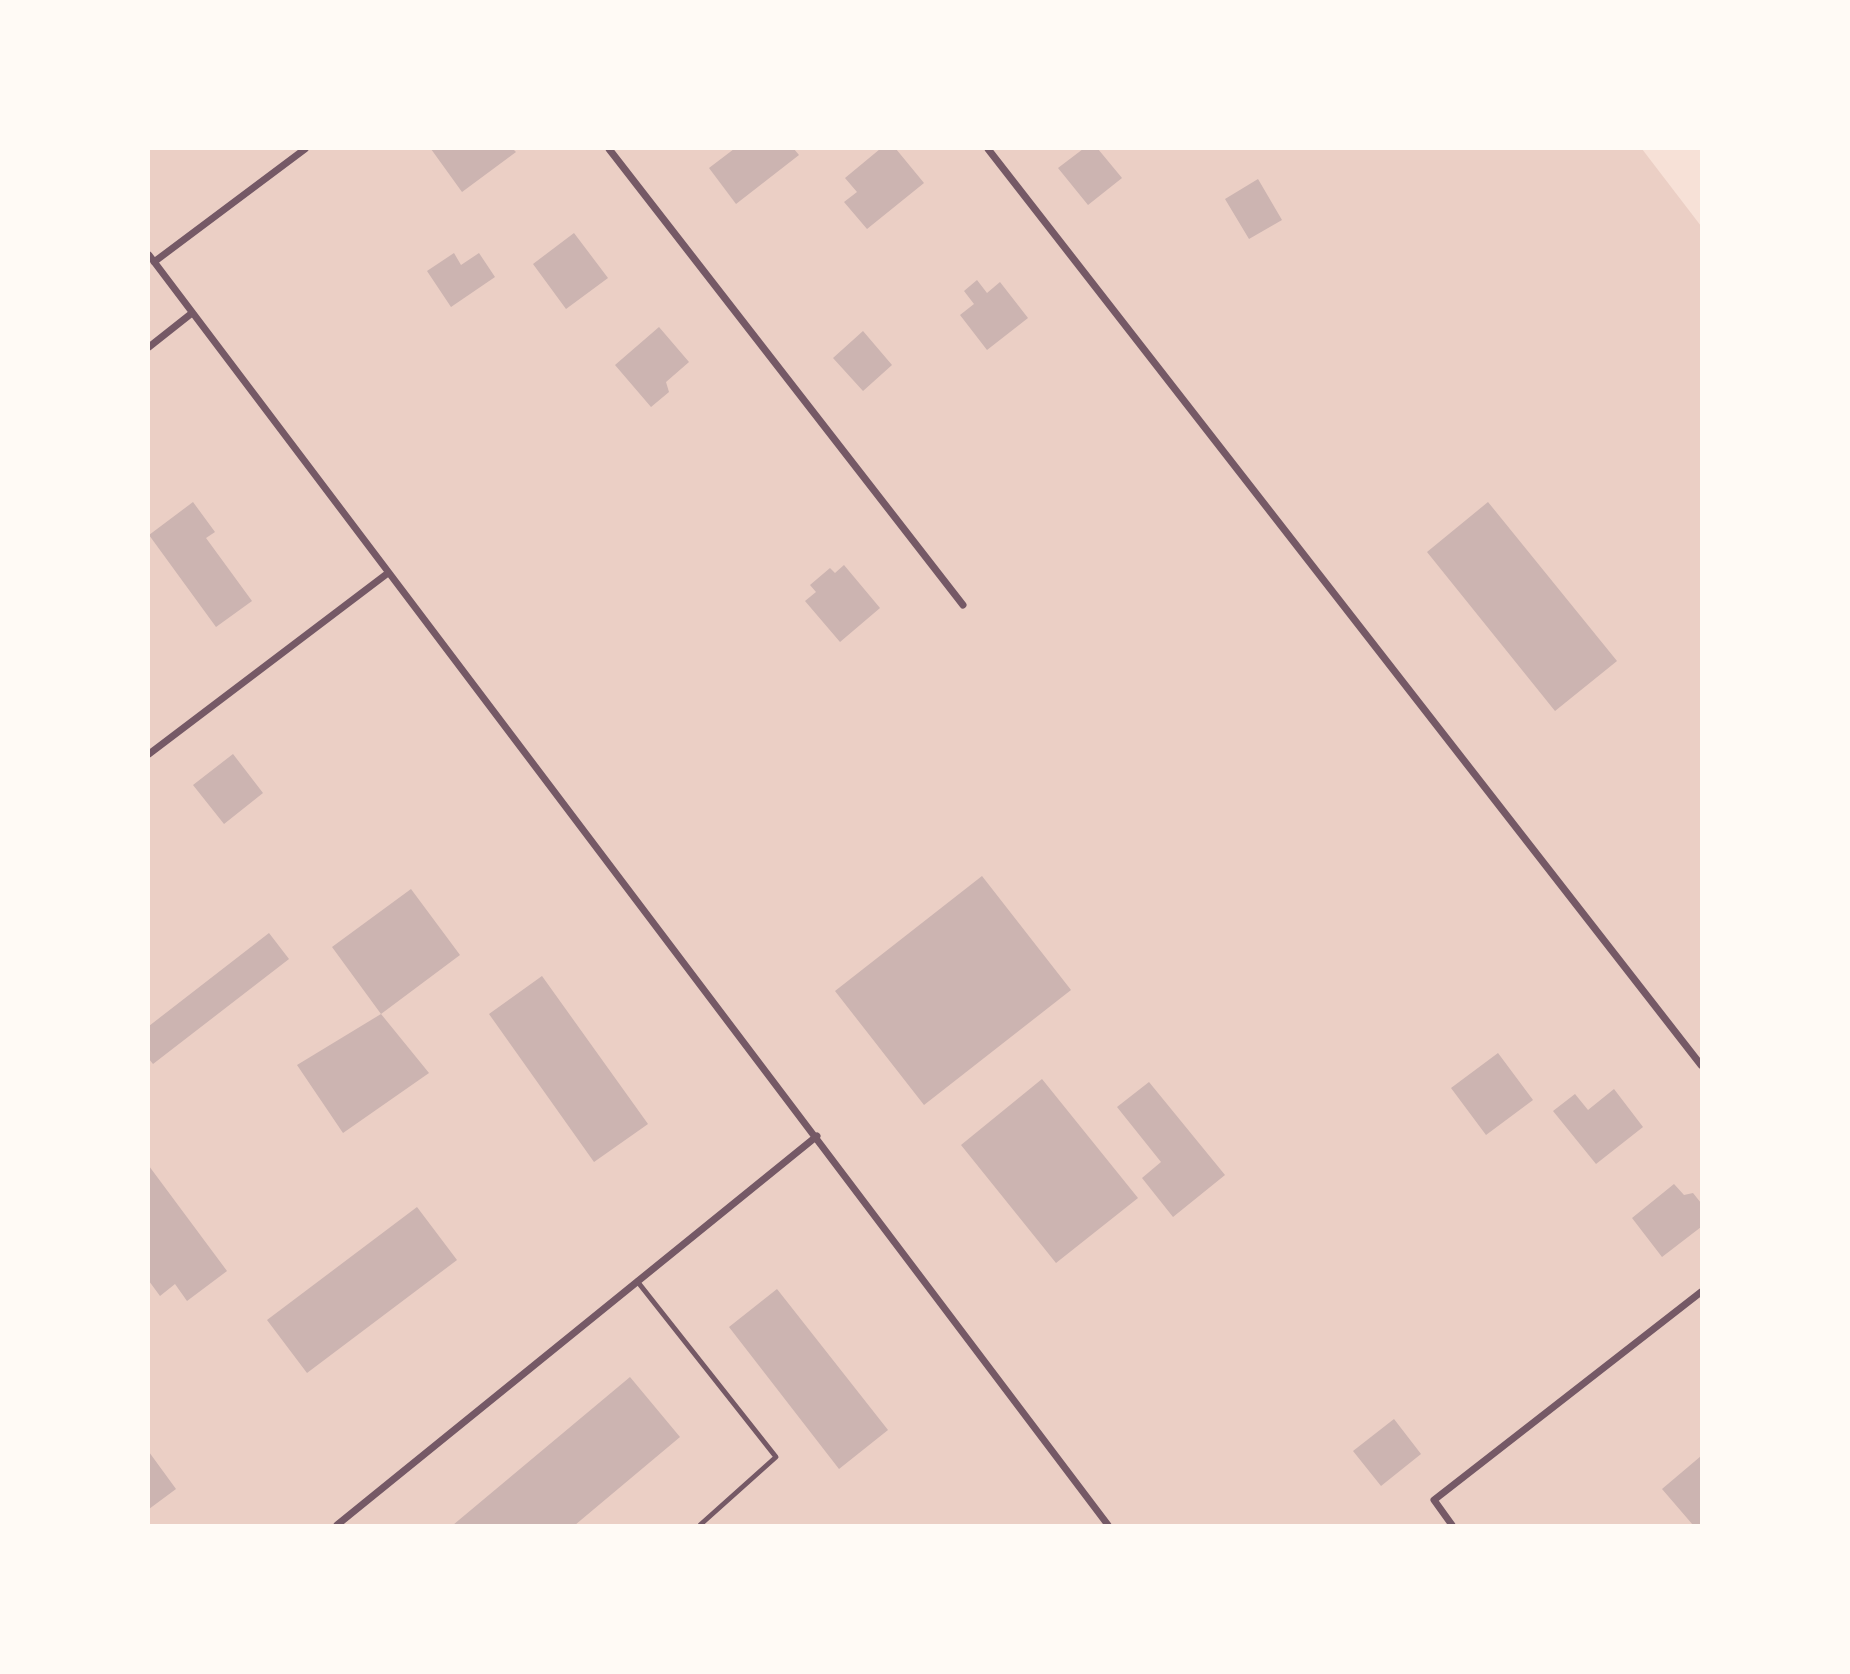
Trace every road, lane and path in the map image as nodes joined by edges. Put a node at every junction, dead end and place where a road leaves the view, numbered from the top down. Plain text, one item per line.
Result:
1 (305, 149) edge
2 (609, 149) edge
3 (988, 149) edge
4 (149, 255) edge
5 (154, 262) junction
6 (192, 313) junction
7 (149, 347) edge
8 (388, 573) junction
9 (963, 605) dead end
10 (149, 754) edge
11 (1701, 1065) edge
12 (817, 1136) junction
13 (638, 1281) junction
14 (1701, 1292) edge
15 (337, 1525) edge
16 (700, 1525) edge
17 (1108, 1525) edge
18 (1452, 1525) edge

1 - 5 street
2 - 9 street
3 - 11 street
4 - 5 street
5 - 6 street
6 - 7 street
6 - 8 street
8 - 10 street
8 - 12 street
12 - 13 street
12 - 17 street
13 - 15 street
13 - 16 lane
14 - 18 street

